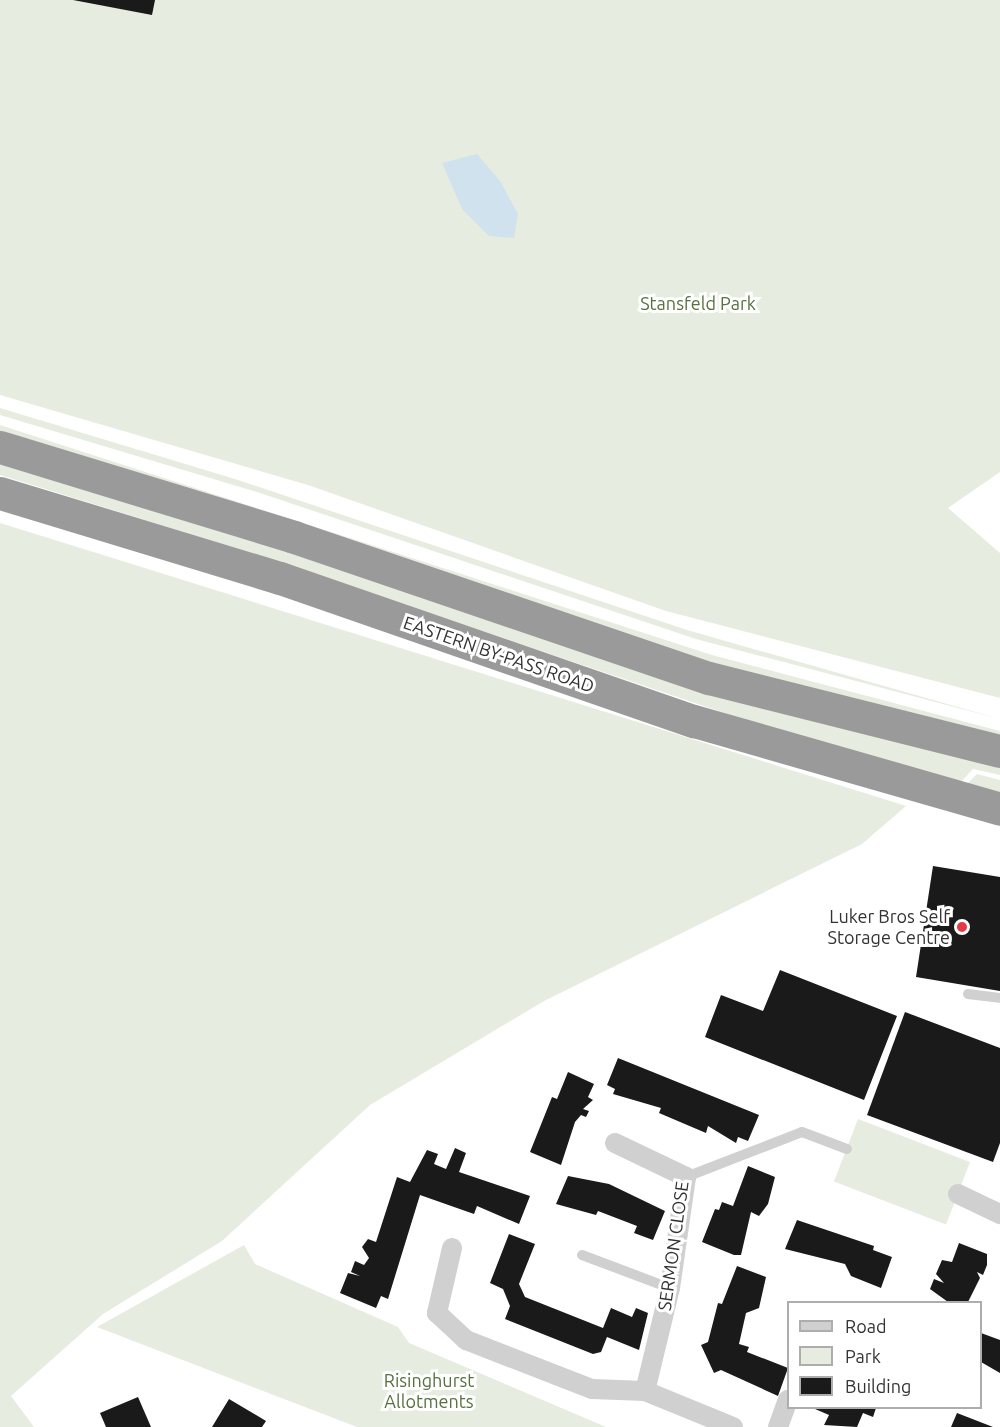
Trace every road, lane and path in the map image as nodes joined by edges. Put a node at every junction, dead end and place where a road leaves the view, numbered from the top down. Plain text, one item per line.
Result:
1 (0, 447) edge
2 (0, 493) edge
3 (1000, 751) edge
4 (1000, 810) edge
5 (968, 994) dead end
6 (1000, 998) edge
7 (615, 1143) dead end
8 (847, 1149) dead end
9 (686, 1177) junction
10 (958, 1194) dead end
11 (1000, 1214) edge
12 (452, 1248) dead end
13 (582, 1255) dead end
14 (670, 1288) junction
15 (645, 1390) junction
16 (787, 1405) edge
17 (733, 1427) edge
18 (778, 1427) edge

1 - 3 highway
2 - 4 highway, EASTERN BY-PASS ROAD
5 - 6 lane
7 - 9 street, SERMON CLOSE
8 - 9 lane
9 - 14 street, SERMON CLOSE
10 - 11 street
12 - 15 street
13 - 14 lane
14 - 15 street, SERMON CLOSE
15 - 17 street
16 - 18 street

